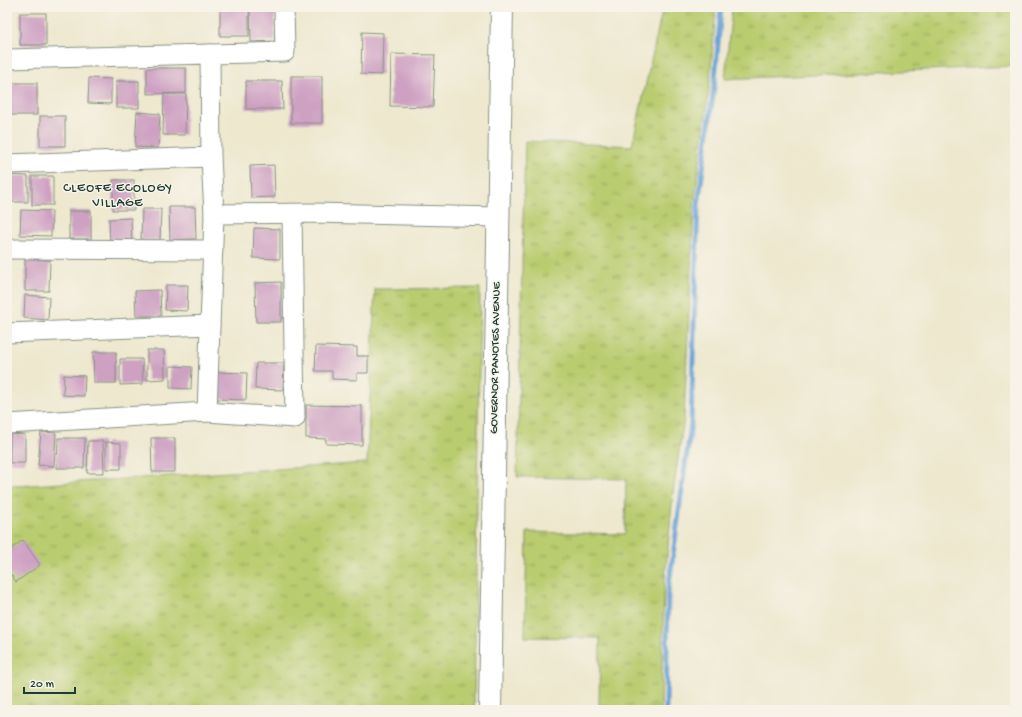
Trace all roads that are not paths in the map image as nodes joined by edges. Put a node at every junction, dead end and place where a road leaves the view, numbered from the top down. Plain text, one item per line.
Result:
1 (284, 7) edge
2 (502, 7) edge
3 (210, 54) junction
4 (7, 59) edge
5 (211, 157) junction
6 (7, 164) edge
7 (214, 214) junction
8 (292, 214) junction
9 (498, 217) junction
10 (7, 249) edge
11 (213, 250) junction
12 (210, 325) junction
13 (7, 332) edge
14 (207, 412) junction
15 (7, 424) edge
16 (490, 710) edge

1 - 3 street
2 - 9 main road, GOVERNOR PANOTES AVENUE
3 - 4 street
3 - 5 street
5 - 6 street
5 - 7 street
7 - 8 street
7 - 11 street
8 - 9 street
8 - 14 street
9 - 16 main road, GOVERNOR PANOTES AVENUE
10 - 11 street
11 - 12 street
12 - 13 street
12 - 14 street
14 - 15 street

